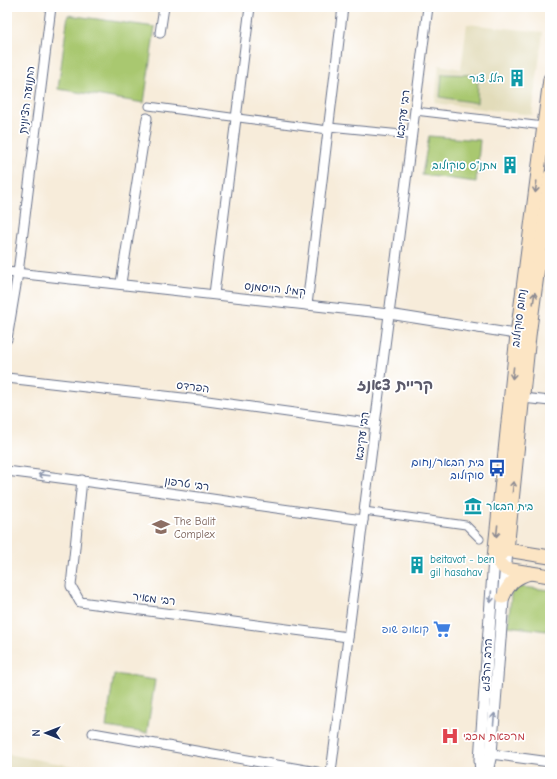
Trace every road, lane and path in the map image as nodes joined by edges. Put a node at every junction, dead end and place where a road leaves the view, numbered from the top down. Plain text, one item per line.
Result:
1 (51, 7) edge
2 (164, 7) edge
3 (250, 7) edge
4 (343, 7) edge
5 (428, 7) edge
6 (160, 33) dead end
7 (550, 79) edge
8 (149, 106) dead end
9 (415, 111) junction
10 (236, 117) junction
11 (147, 118) dead end
12 (329, 128) junction
13 (547, 131) edge
14 (412, 135) junction
15 (550, 176) edge
16 (7, 272) edge
17 (18, 273) junction
18 (121, 284) junction
19 (214, 294) junction
20 (308, 305) junction
21 (389, 314) junction
22 (523, 336) junction
23 (7, 339) edge
24 (7, 378) edge
25 (522, 398) junction
26 (550, 401) edge
27 (375, 424) junction
28 (7, 471) edge
29 (82, 480) junction
30 (363, 515) junction
31 (509, 526) junction
32 (480, 539) dead end
33 (507, 550) junction
34 (537, 555) junction
35 (550, 557) edge
36 (494, 558) junction
37 (505, 568) junction
38 (532, 573) junction
39 (550, 576) edge
40 (504, 597) junction
41 (348, 637) junction
42 (93, 733) dead end
43 (491, 754) junction
44 (550, 762) edge
45 (317, 772) edge
46 (331, 772) edge
47 (481, 772) edge
48 (488, 772) edge

1 - 17 street, התנועה הציונית
2 - 6 street
3 - 10 street
4 - 12 street
5 - 9 street, רבי עקיבא
7 - 13 main road, נחום סוקולוב
8 - 10 street
9 - 13 street
9 - 14 street, רבי עקיבא
10 - 12 street
10 - 19 street
11 - 18 street
12 - 14 street
12 - 20 street
13 -> 22 main road, נחום סוקולוב
14 - 21 street, רבי עקיבא
22 -> 15 main road, נחום סוקולוב
16 - 17 street, קמיל הויסמנס
17 - 18 street, קמיל הויסמנס
17 - 23 street, התנועה הציונית
18 - 19 street, קמיל הויסמנס
19 - 20 street, קמיל הויסמנס
20 - 21 street, קמיל הויסמנס
21 - 22 street, קמיל הויסמנס
21 - 27 street, רבי עקיבא
22 - 25 main road, נחום סוקולוב
22 -> 36 main road, נחום סוקולוב
24 - 27 street, הפרדס
25 - 26 street
31 -> 25 main road, נחום סוקולוב
27 - 30 street, רבי עקיבא
29 -> 28 street, רבי טרפון
29 - 30 street, רבי טרפון
29 - 41 street, רבי מאיר
30 - 32 street
30 - 41 street, רבי עקיבא
31 - 33 main road, נחום סוקולוב
31 - 34 main road
33 - 34 main road
33 - 36 main road
33 - 37 street, נחום סוקולוב
34 - 35 main road
36 - 37 main road
36 -> 47 street, הרב הרצוג
37 - 38 main road
37 - 40 street, הרב הרצוג
38 - 39 main road
38 - 40 main road
43 -> 40 street, הרב הרצוג
41 - 46 street, רבי עקיבא
42 - 45 street
43 - 44 street
43 - 48 street, הרב הרצוג

